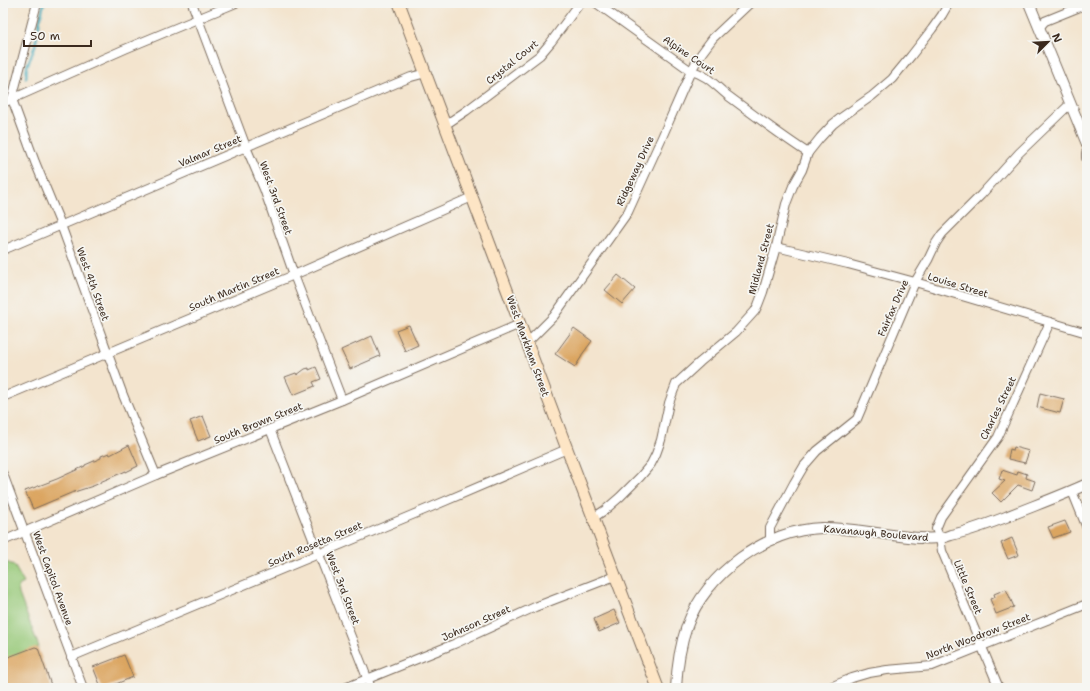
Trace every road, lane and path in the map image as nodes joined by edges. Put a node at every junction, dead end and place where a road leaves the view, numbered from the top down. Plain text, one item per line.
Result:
1 (37, 3) edge
2 (192, 3) edge
3 (236, 3) edge
4 (580, 3) edge
5 (596, 3) edge
6 (750, 3) edge
7 (949, 3) edge
8 (1029, 3) edge
9 (401, 4) edge
10 (1087, 4) edge
11 (198, 19) junction
12 (1039, 28) junction
13 (691, 71) junction
14 (426, 72) junction
15 (12, 99) junction
16 (3, 103) edge
17 (1070, 104) junction
18 (445, 124) junction
19 (1087, 144) edge
20 (246, 147) junction
21 (808, 153) junction
22 (1087, 153) edge
23 (1087, 158) edge
24 (472, 197) junction
25 (61, 225) junction
26 (776, 247) junction
27 (3, 250) edge
28 (294, 274) junction
29 (915, 282) junction
30 (1050, 322) junction
31 (520, 324) junction
32 (1087, 333) edge
33 (527, 343) junction
34 (107, 353) junction
35 (3, 397) edge
36 (342, 400) junction
37 (270, 429) junction
38 (566, 449) junction
39 (3, 474) edge
40 (156, 475) junction
41 (1087, 484) edge
42 (1072, 491) junction
43 (593, 518) junction
44 (1087, 528) edge
45 (25, 531) junction
46 (940, 538) junction
47 (3, 541) edge
48 (770, 541) junction
49 (318, 554) junction
50 (615, 576) junction
51 (1087, 604) edge
52 (982, 646) junction
53 (71, 657) junction
54 (367, 678) junction
55 (83, 688) edge
56 (345, 688) edge
57 (371, 688) edge
58 (658, 688) edge
59 (676, 688) edge
60 (828, 688) edge
61 (999, 688) edge

1 - 15 street
2 - 11 street, West 3rd Street
3 - 11 street
4 - 18 street, Crystal Court
5 - 13 street, Alpine Court
6 - 13 street, Ridgeway Drive
7 - 21 street, Midland Street
8 - 12 street
9 - 14 main road, West Markham Street
10 - 12 street
11 - 15 street
11 - 20 street, West 3rd Street
12 - 17 street
13 - 21 street, Alpine Court
13 - 33 street, Ridgeway Drive
14 - 18 main road, West Markham Street
14 - 20 street, Valmar Street
15 - 16 street
15 - 25 street, West 4th Street
17 - 19 street
17 - 29 street, Fairfax Drive
18 - 24 main road, West Markham Street
20 - 25 street, Valmar Street
20 - 28 street, West 3rd Street
21 - 26 street, Midland Street
22 - 23 street
24 - 28 street, South Martin Street
24 - 31 main road, West Markham Street
25 - 27 street, Valmar Street
25 - 34 street, West 4th Street
26 - 29 street, Louise Street
26 - 43 street, Midland Street
28 - 34 street, South Martin Street
28 - 36 street, West 3rd Street
29 - 30 street, Louise Street
29 - 48 street, Fairfax Drive
30 - 32 street, Louise Street
30 - 46 street, Charles Street
31 - 33 main road, West Markham Street
31 - 36 street, South Brown Street
33 - 38 main road, West Markham Street
34 - 35 street, South Martin Street
34 - 40 street, West 4th Street
36 - 37 street, South Brown Street
37 - 40 street, South Brown Street
37 - 49 street, West 3rd Street
38 - 43 main road, West Markham Street
38 - 49 street, South Rosetta Street
39 - 45 street, West Capitol Avenue
40 - 45 street, South Brown Street
41 - 42 street, Kavanaugh Boulevard
42 - 44 street
42 - 46 street, Kavanaugh Boulevard
43 - 50 main road, West Markham Street
45 - 47 street, South Brown Street
45 - 53 street, West Capitol Avenue
46 - 48 street, Kavanaugh Boulevard
46 - 52 street, Little Street
48 - 59 street, Kavanaugh Boulevard
49 - 53 street, South Rosetta Street
49 - 54 street, West 3rd Street
50 - 54 street, Johnson Street
50 - 58 main road, West Markham Street
51 - 52 street, North Woodrow Street
52 - 60 street, North Woodrow Street
52 - 61 street, Little Street
53 - 55 street, West Capitol Avenue
54 - 56 street, Johnson Street
54 - 57 street, West 3rd Street

